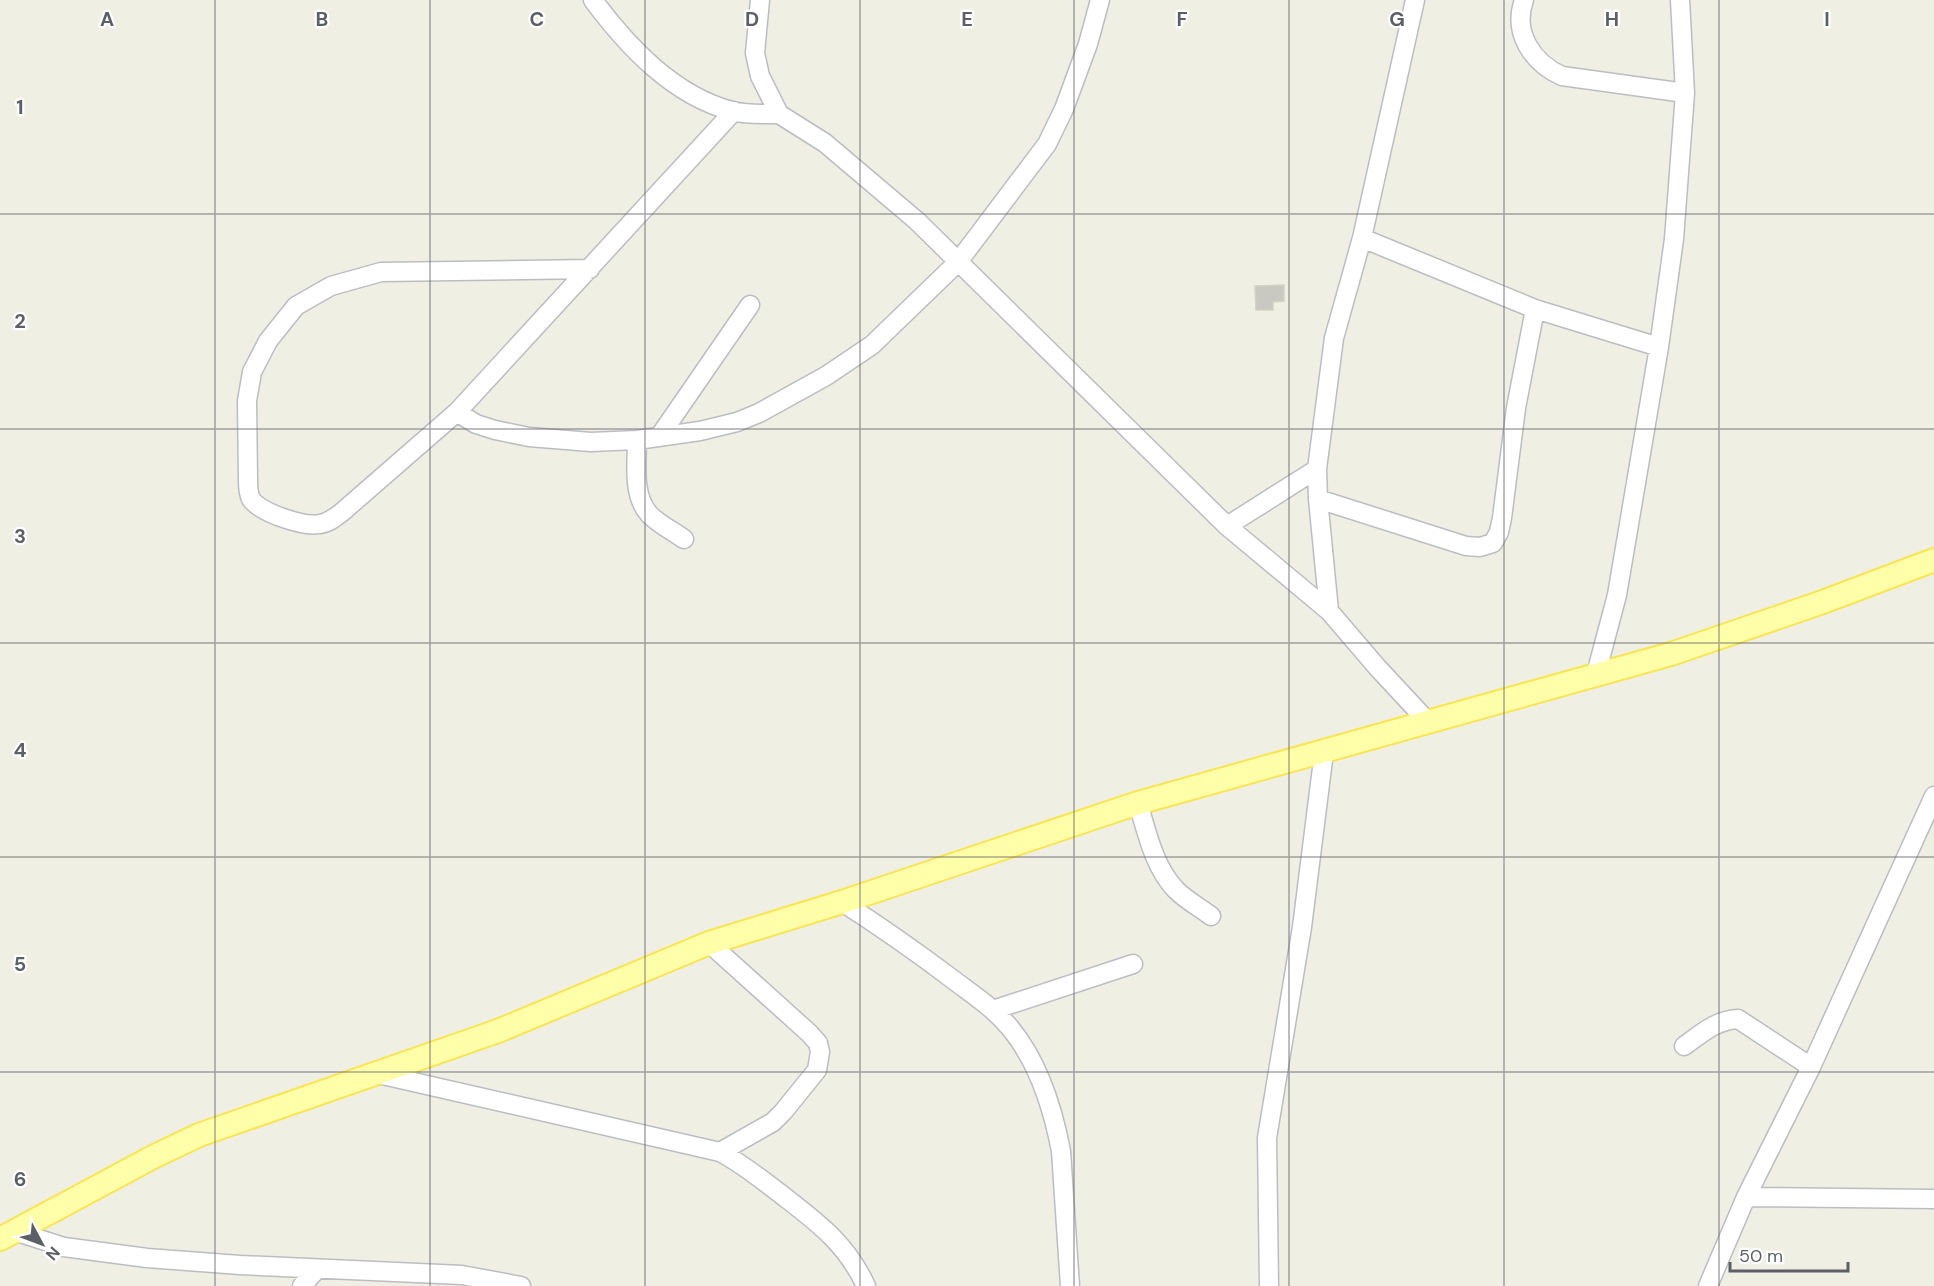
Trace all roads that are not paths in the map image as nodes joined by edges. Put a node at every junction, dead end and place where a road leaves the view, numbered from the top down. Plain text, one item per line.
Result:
1 (593, 0) edge
2 (760, 0) edge
3 (1100, 0) edge
4 (1415, 0) edge
5 (1524, 0) edge
6 (1680, 0) edge
7 (1685, 93) junction
8 (734, 111) junction
9 (779, 114) junction
10 (1362, 238) junction
11 (958, 262) junction
12 (590, 269) junction
13 (750, 305) dead end
14 (1535, 309) junction
15 (1659, 347) junction
16 (457, 412) junction
17 (660, 437) junction
18 (637, 440) junction
19 (1317, 469) junction
20 (1317, 499) junction
21 (1227, 526) junction
22 (684, 539) dead end
23 (1934, 561) edge
24 (1329, 611) junction
25 (1596, 674) junction
26 (1429, 723) junction
27 (1324, 752) junction
28 (1934, 796) edge
29 (1138, 803) junction
30 (842, 902) junction
31 (1211, 916) dead end
32 (709, 944) junction
33 (1132, 964) dead end
34 (993, 1010) junction
35 (1684, 1046) dead end
36 (1810, 1067) junction
37 (372, 1073) junction
38 (720, 1152) junction
39 (1746, 1197) junction
40 (1934, 1199) edge
41 (7, 1235) edge
42 (317, 1269) junction
43 (302, 1286) edge
44 (521, 1286) edge
45 (866, 1286) edge
46 (1070, 1286) edge
47 (1269, 1286) edge
48 (1708, 1286) edge

1 - 8 street
2 - 9 street
3 - 11 street
4 - 10 street
5 - 7 street
6 - 7 street
7 - 15 street
8 - 9 street
8 - 12 street
9 - 11 street
10 - 14 street
10 - 19 street
11 - 17 street
11 - 21 street
12 - 16 street
12 - 16 street
13 - 17 street
14 - 15 street
14 - 20 street
15 - 25 street
16 - 18 street
17 - 18 street
18 - 22 street
19 - 20 street
19 - 21 street
20 - 24 street
21 - 24 street
23 - 25 main road
24 - 26 street
25 - 26 main road
26 - 27 main road
27 - 29 main road
27 - 47 street
28 - 36 street
29 - 30 main road
29 - 31 street
30 - 32 main road
30 - 34 street
32 - 37 main road
32 - 38 street
33 - 34 street
34 - 46 street
35 - 36 street
36 - 39 street
37 - 38 street
37 - 41 main road
38 - 45 street
39 - 40 street
39 - 48 street
41 - 42 street
42 - 43 street
42 - 44 street

